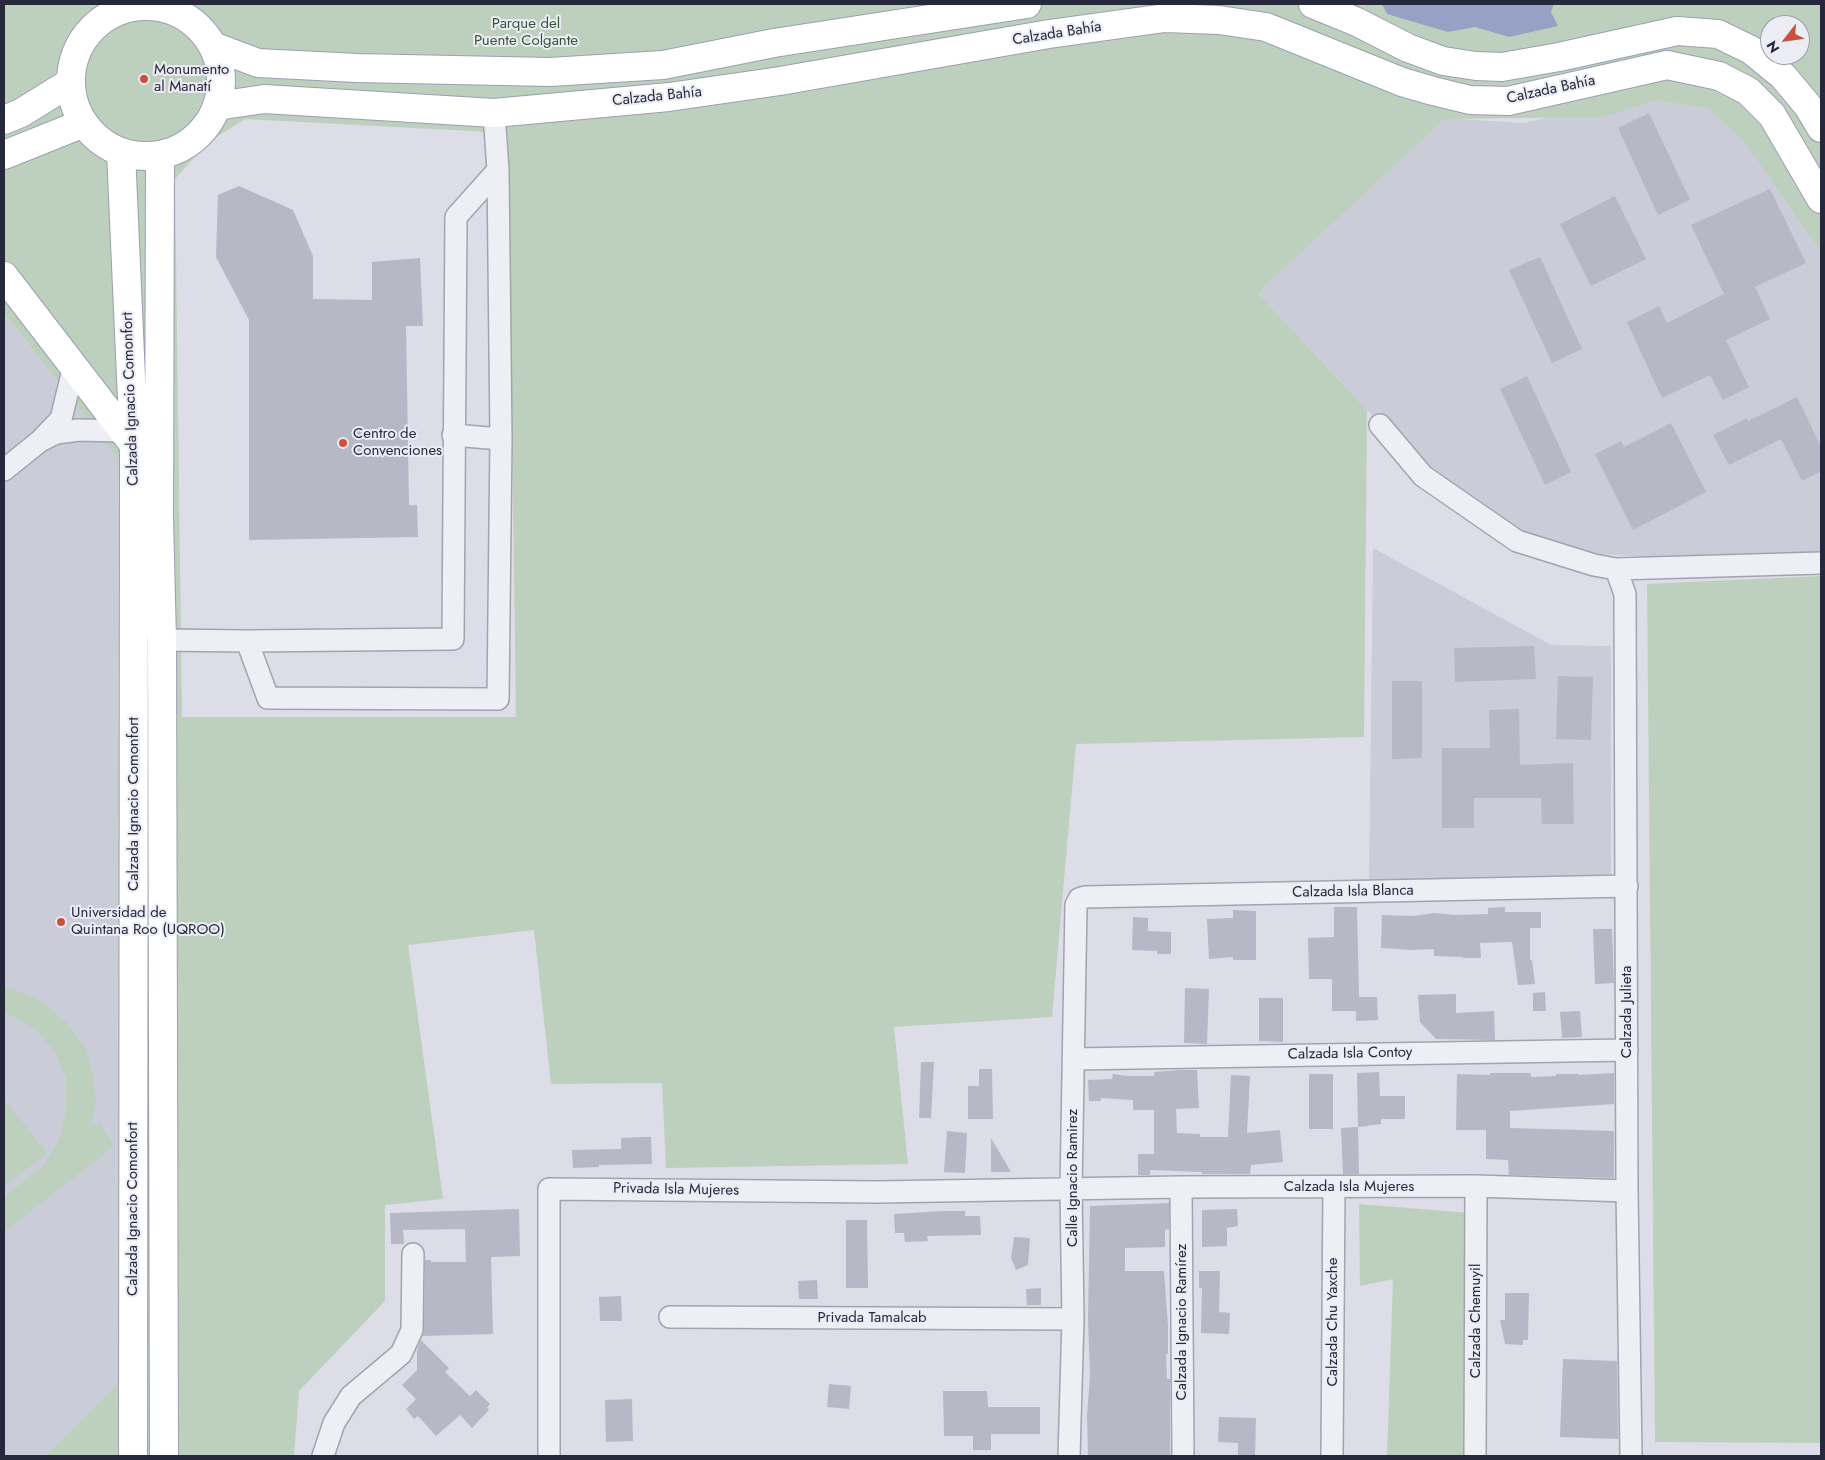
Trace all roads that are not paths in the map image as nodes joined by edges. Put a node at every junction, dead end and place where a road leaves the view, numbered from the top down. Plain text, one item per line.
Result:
1 (1027, 4) edge
2 (1313, 4) edge
3 (774, 43) junction
4 (213, 46) junction
5 (780, 81) junction
6 (70, 82) junction
7 (217, 106) junction
8 (494, 113) junction
9 (4, 120) edge
10 (84, 123) junction
11 (1821, 128) edge
12 (122, 152) junction
13 (4, 155) edge
14 (160, 155) junction
15 (498, 170) junction
16 (1821, 199) edge
17 (4, 276) edge
18 (74, 366) junction
19 (1380, 425) dead end
20 (453, 436) junction
21 (129, 438) junction
22 (500, 439) junction
23 (40, 441) junction
24 (4, 470) edge
25 (1821, 562) edge
26 (1616, 569) junction
27 (162, 640) junction
28 (247, 641) junction
29 (1627, 886) junction
30 (1079, 899) joint
31 (1627, 1050) junction
32 (1074, 1059) junction
33 (1476, 1186) junction
34 (1180, 1187) junction
35 (1334, 1188) junction
36 (1071, 1189) junction
37 (1627, 1191) junction
38 (413, 1254) dead end
39 (670, 1317) dead end
40 (1073, 1319) junction
41 (133, 1456) edge
42 (164, 1456) edge
43 (323, 1456) edge
44 (549, 1456) edge
45 (1069, 1456) edge
46 (1183, 1456) edge
47 (1332, 1456) edge
48 (1475, 1456) edge
49 (1631, 1456) edge

1 - 3 main road, Calzada Bahía
2 - 11 main road, Calzada Bahía
3 - 4 main road, Calzada Bahía
3 - 5 main road
4 - 6 main road
4 - 7 main road
5 - 8 main road, Calzada Bahía
5 - 16 main road, Calzada Bahía
6 - 9 main road
6 - 10 main road
7 - 8 main road, Calzada Bahía
7 - 14 main road
8 - 15 street
10 - 12 main road
10 - 13 main road
12 - 14 main road
12 - 21 main road, Calzada Ignacio Comonfort
14 - 27 main road, Calzada Ignacio Comonfort
15 - 20 street
15 - 22 street
17 - 18 main road
18 - 21 main road
18 - 23 street
19 - 26 street
20 - 22 street
20 - 28 street
21 - 23 street
21 - 41 main road, Calzada Ignacio Comonfort
22 - 28 street
23 - 24 street
25 - 26 street
26 - 29 street, Calzada Julieta
27 - 28 street
27 - 42 main road, Calzada Ignacio Comonfort
29 - 30 street, Calzada Isla Blanca
29 - 31 street, Calzada Julieta
30 - 32 street, Calle Ignacio Ramirez
31 - 32 street, Calzada Isla Contoy
31 - 37 street, Calzada Julieta
32 - 36 street, Calle Ignacio Ramirez
33 - 35 street, Calzada Isla Mujeres
33 - 37 street, Calzada Isla Mujeres
33 - 48 street, Calzada Chemuyil
34 - 35 street, Calzada Isla Mujeres
34 - 36 street, Calzada Isla Mujeres
34 - 46 street, Calzada Ignacio Ramírez
35 - 47 street, Calzada Chu Yaxche
36 - 40 street, Calle Ignacio Ramirez
36 - 44 street, Privada Isla Mujeres
37 - 49 street, Calzada Julieta
38 - 43 street
39 - 40 street, Privada Tamalcab
40 - 45 street, Calle Ignacio Ramirez

